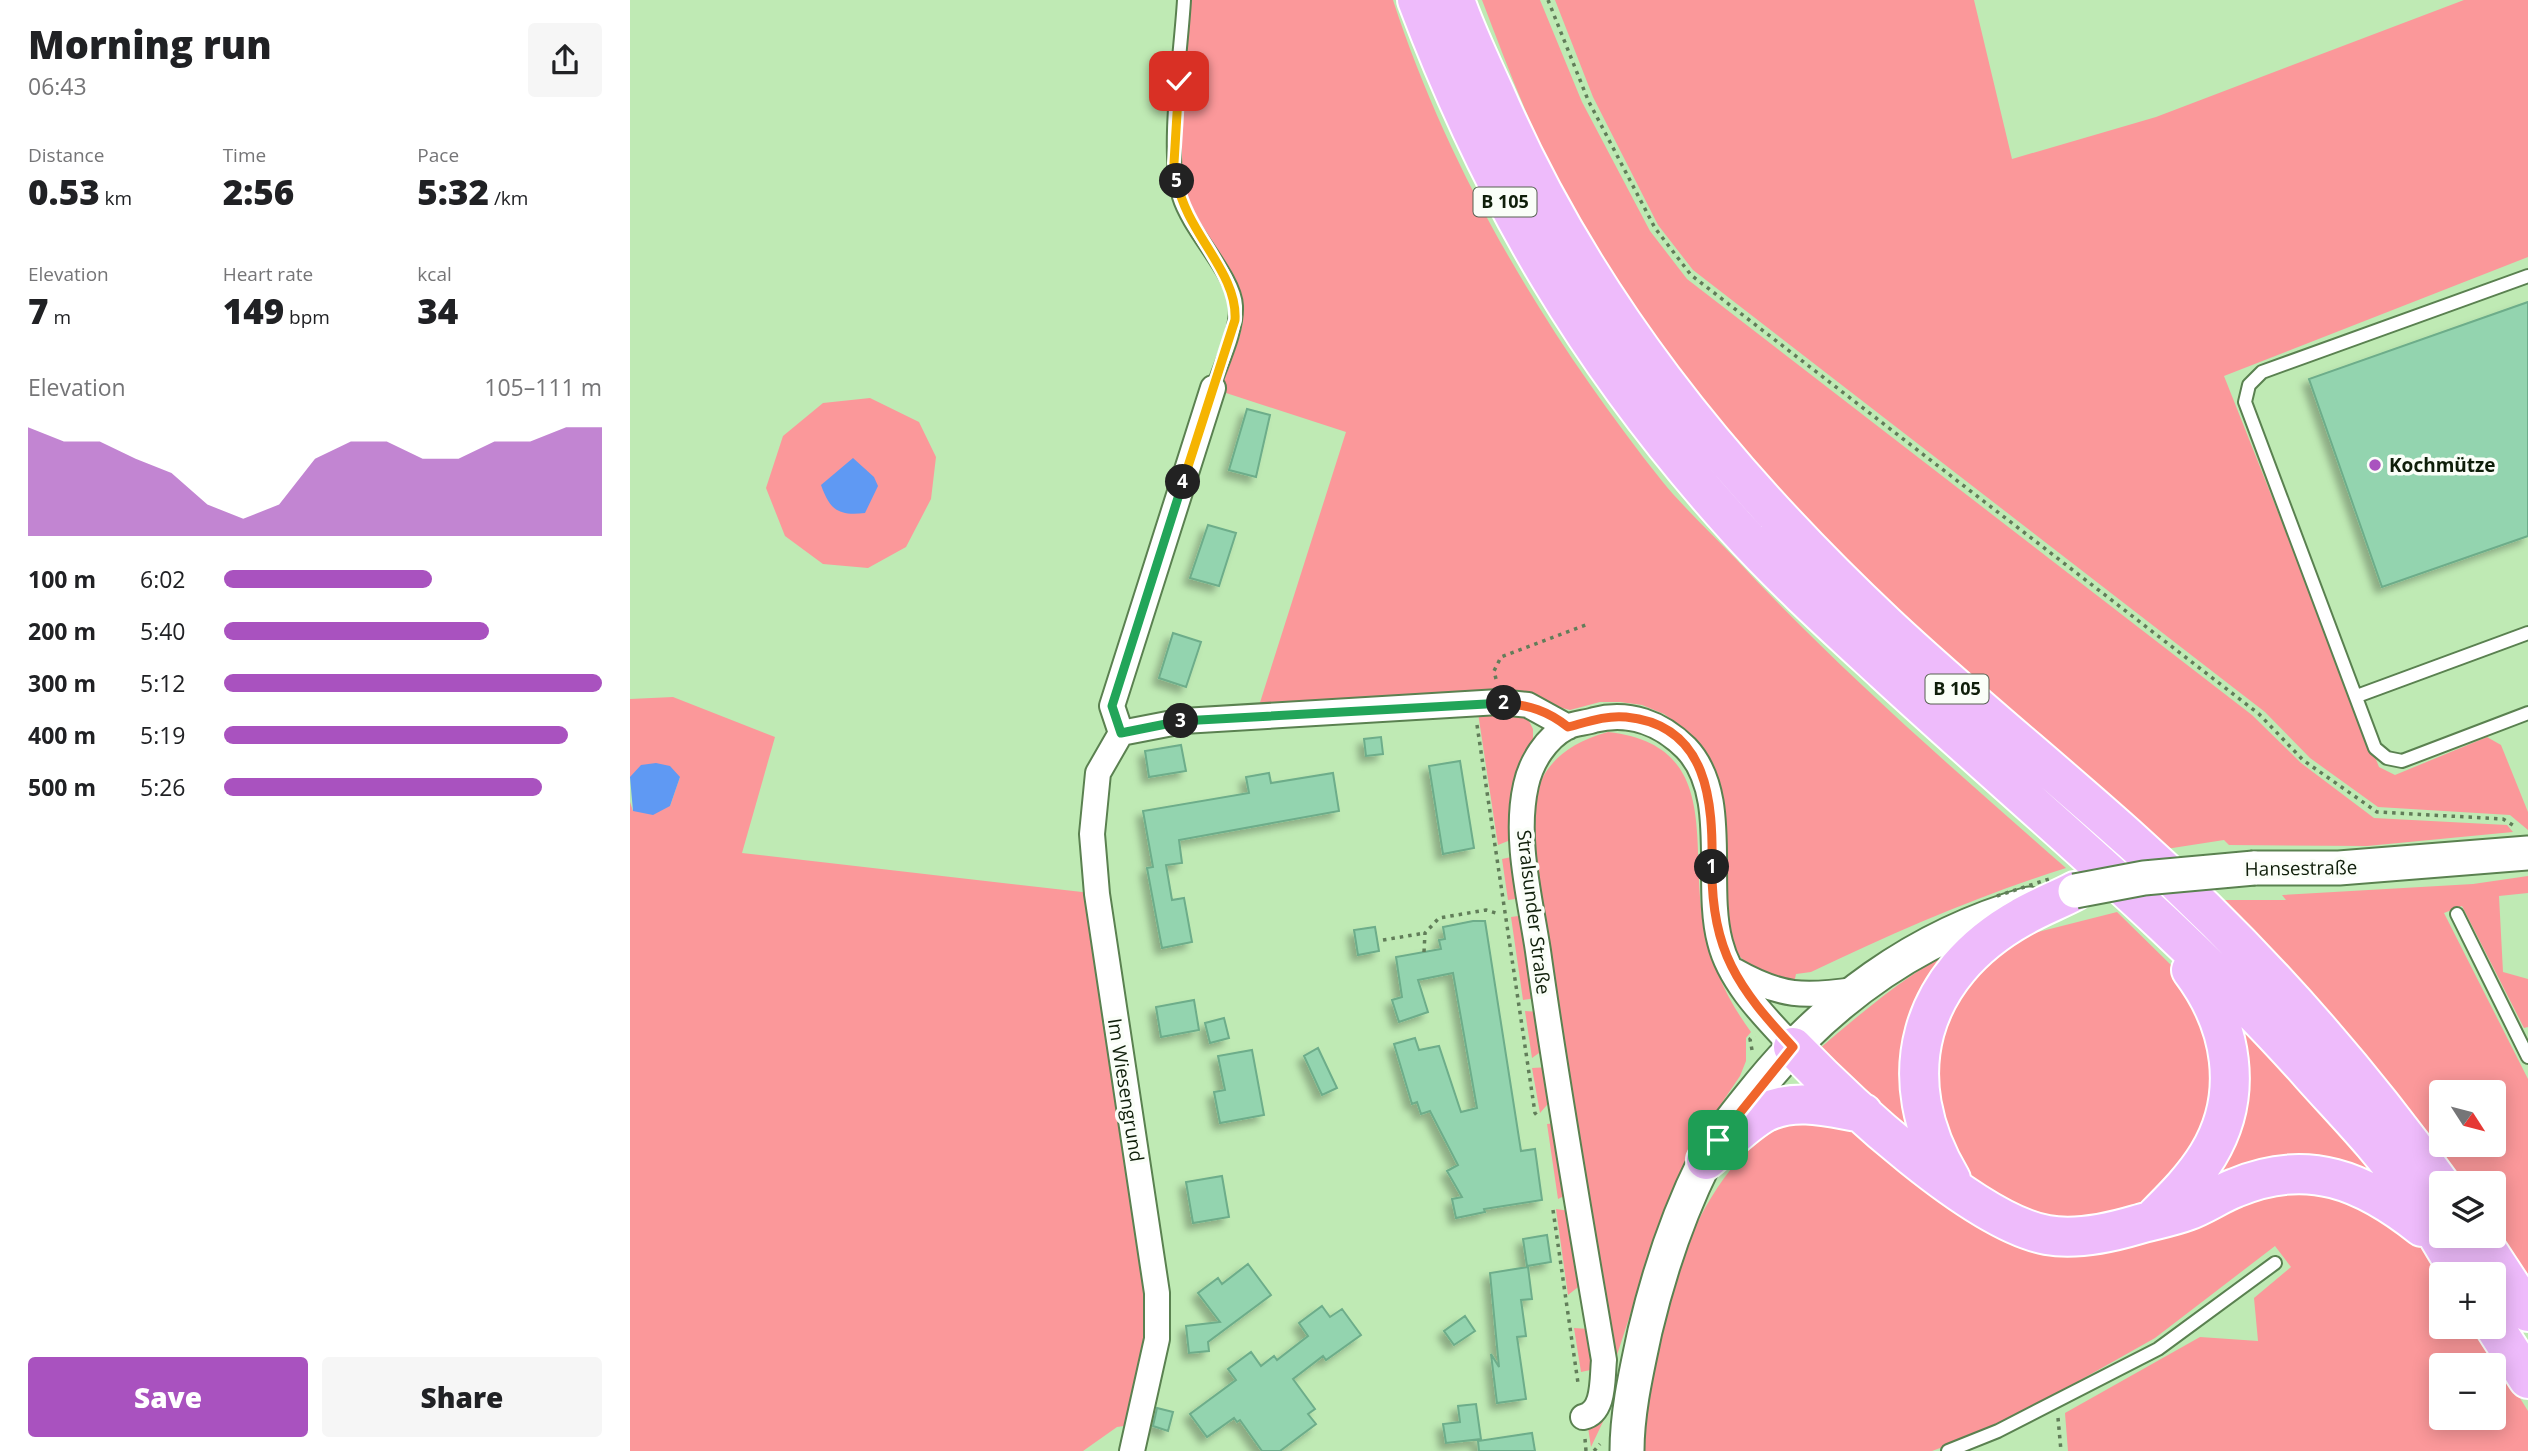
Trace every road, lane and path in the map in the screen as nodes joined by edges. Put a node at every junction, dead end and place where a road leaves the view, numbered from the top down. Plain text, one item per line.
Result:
1 (1184, 0) edge
2 (1417, 0) edge
3 (1455, 0) edge
4 (1548, 0) edge
5 (2528, 276) edge
6 (1213, 388) joint
7 (1588, 624) dead end
8 (2528, 632) edge
9 (2357, 696) junction
10 (1499, 702) junction
11 (1474, 705) junction
12 (2528, 713) edge
13 (1568, 727) junction
14 (1121, 733) junction
15 (2524, 842) edge
16 (2075, 891) joint
17 (1496, 913) dead end
18 (2016, 913) junction
19 (2457, 914) dead end
20 (2160, 921) junction
21 (1425, 933) junction
22 (1383, 940) dead end
23 (1424, 953) dead end
24 (1732, 969) junction
25 (1855, 990) junction
26 (2524, 1040) edge
27 (1793, 1047) junction
28 (2528, 1057) edge
29 (1863, 1113) junction
30 (1544, 1125) dead end
31 (1706, 1160) junction
32 (2430, 1171) edge
33 (1955, 1187) junction
34 (1553, 1204) dead end
35 (2153, 1219) junction
36 (2429, 1223) edge
37 (2429, 1232) edge
38 (2486, 1248) edge
39 (2275, 1263) dead end
40 (2528, 1312) edge
41 (2502, 1339) edge
42 (2528, 1379) edge
43 (2056, 1402) junction
44 (1583, 1417) junction
45 (1132, 1451) edge
46 (1586, 1451) edge
47 (1627, 1451) edge
48 (1948, 1451) edge
49 (2061, 1451) edge

1 - 6 lane
2 - 20 highway, B 105
3 - 32 highway, B 105
4 - 15 path
5 - 9 lane
6 - 14 street
7 - 10 path
8 - 9 lane
9 - 12 lane
10 - 11 street
10 - 13 street
11 - 14 street
11 - 30 path
13 - 24 street, Stralsunder Straße
13 - 44 street, Stralsunder Straße
14 - 45 street, Im Wiesengrund
15 - 16 street, Hansestraße, bridge
16 - 18 highway
17 - 21 path
18 - 25 street
18 - 33 highway
19 - 26 lane
20 - 35 highway
20 - 36 highway, B 105
21 - 22 path
21 - 23 path
24 - 25 street
24 - 27 street, Stralsunder Straße
25 - 27 street
26 - 28 lane
27 - 29 highway
27 - 31 street
29 - 31 highway
29 - 33 highway
31 - 47 street
33 - 35 highway
34 - 44 path
35 - 37 highway
38 - 40 highway
39 - 43 lane
41 - 42 highway
43 - 48 lane
43 - 49 path
44 - 46 path

